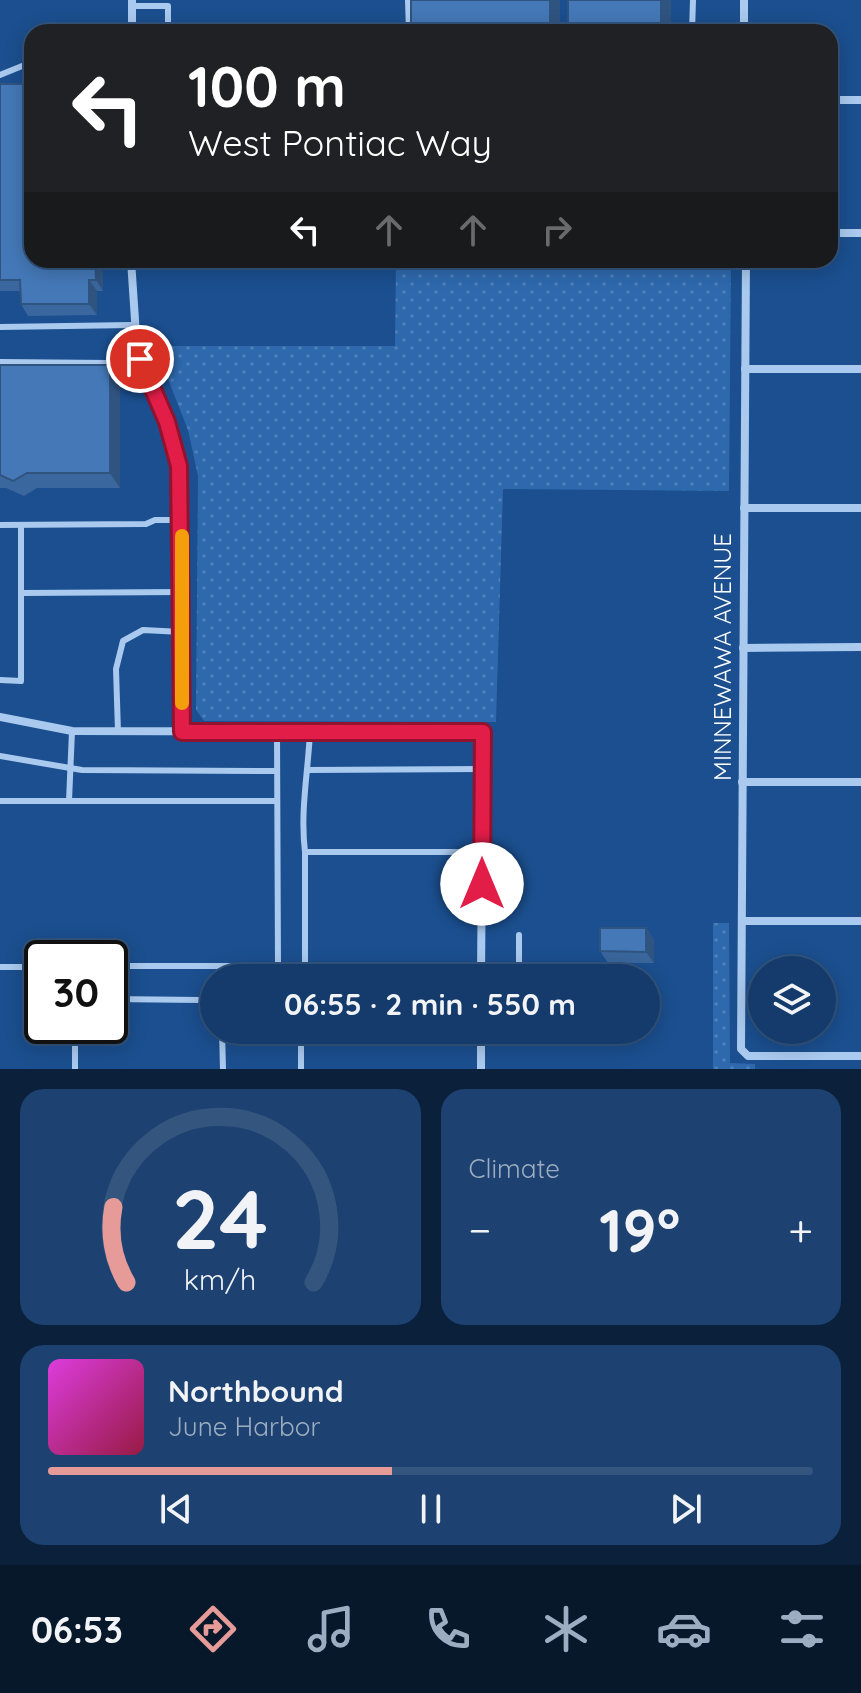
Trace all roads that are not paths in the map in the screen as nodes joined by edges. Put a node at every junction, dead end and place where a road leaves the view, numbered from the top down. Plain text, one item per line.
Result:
1 (408, 0) edge
2 (693, 0) edge
3 (744, 0) edge
4 (132, 3) edge
5 (168, 3) edge
6 (132, 24) edge
7 (168, 24) edge
8 (409, 24) edge
9 (692, 24) edge
10 (744, 24) edge
11 (24, 65) edge
12 (0, 75) edge
13 (838, 100) edge
14 (861, 100) edge
15 (838, 233) edge
16 (861, 233) edge
17 (131, 268) edge
18 (746, 268) edge
19 (133, 325) junction
20 (0, 327) edge
21 (140, 359) junction
22 (0, 362) edge
23 (745, 369) junction
24 (861, 369) edge
25 (744, 508) junction
26 (861, 508) edge
27 (181, 520) junction
28 (0, 525) edge
29 (21, 525) junction
30 (182, 592) junction
31 (21, 593) junction
32 (182, 632) junction
33 (861, 647) edge
34 (743, 648) junction
35 (0, 680) edge
36 (0, 717) edge
37 (72, 731) junction
38 (118, 732) junction
39 (182, 732) junction
40 (277, 732) junction
41 (310, 732) junction
42 (0, 756) edge
43 (71, 769) junction
44 (482, 769) junction
45 (308, 770) junction
46 (277, 771) junction
47 (742, 782) junction
48 (861, 782) edge
49 (0, 801) edge
50 (69, 801) junction
51 (277, 801) junction
52 (305, 852) junction
53 (482, 852) junction
54 (742, 921) junction
55 (861, 921) edge
56 (519, 935) dead end
57 (305, 964) edge
58 (481, 964) edge
59 (519, 964) edge
60 (128, 966) edge
61 (0, 967) edge
62 (24, 967) edge
63 (128, 999) edge
64 (200, 1000) edge
65 (75, 1044) edge
66 (222, 1044) edge
67 (301, 1044) edge
68 (481, 1044) edge
69 (861, 1056) edge
70 (75, 1069) edge
71 (223, 1069) edge
72 (301, 1069) edge
73 (481, 1069) edge

1 - 8 lane
2 - 9 lane
3 - 10 street
4 - 5 lane
4 - 6 street
5 - 7 lane
11 - 12 lane
13 - 14 street
15 - 16 street
17 - 19 street
18 - 23 street, MINNEWAWA AVENUE
19 - 20 lane
19 - 21 street
21 - 22 lane
21 - 27 street
23 - 24 street
23 - 25 street, MINNEWAWA AVENUE
25 - 26 street
25 - 34 street, MINNEWAWA AVENUE
27 - 29 lane
27 - 30 street
28 - 29 lane
29 - 31 lane
30 - 31 lane
30 - 32 street
31 - 35 lane
32 - 38 lane
32 - 39 street
33 - 34 street
34 - 47 street, MINNEWAWA AVENUE
36 - 37 street
37 - 38 street
37 - 43 lane
38 - 39 street
39 - 40 street
40 - 41 street
40 - 46 lane
41 - 44 street
41 - 45 lane
42 - 43 lane
43 - 46 lane
43 - 50 lane
44 - 45 lane
44 - 53 street
45 - 52 lane
46 - 51 lane
47 - 48 street
47 - 54 street, MINNEWAWA AVENUE
49 - 50 lane
50 - 51 lane
51 - 60 lane
52 - 53 lane
52 - 57 lane
53 - 58 street
54 - 55 street
54 - 69 street, MINNEWAWA AVENUE
56 - 59 lane
61 - 62 lane
63 - 64 lane
65 - 70 lane
66 - 71 lane
67 - 72 lane
68 - 73 street

